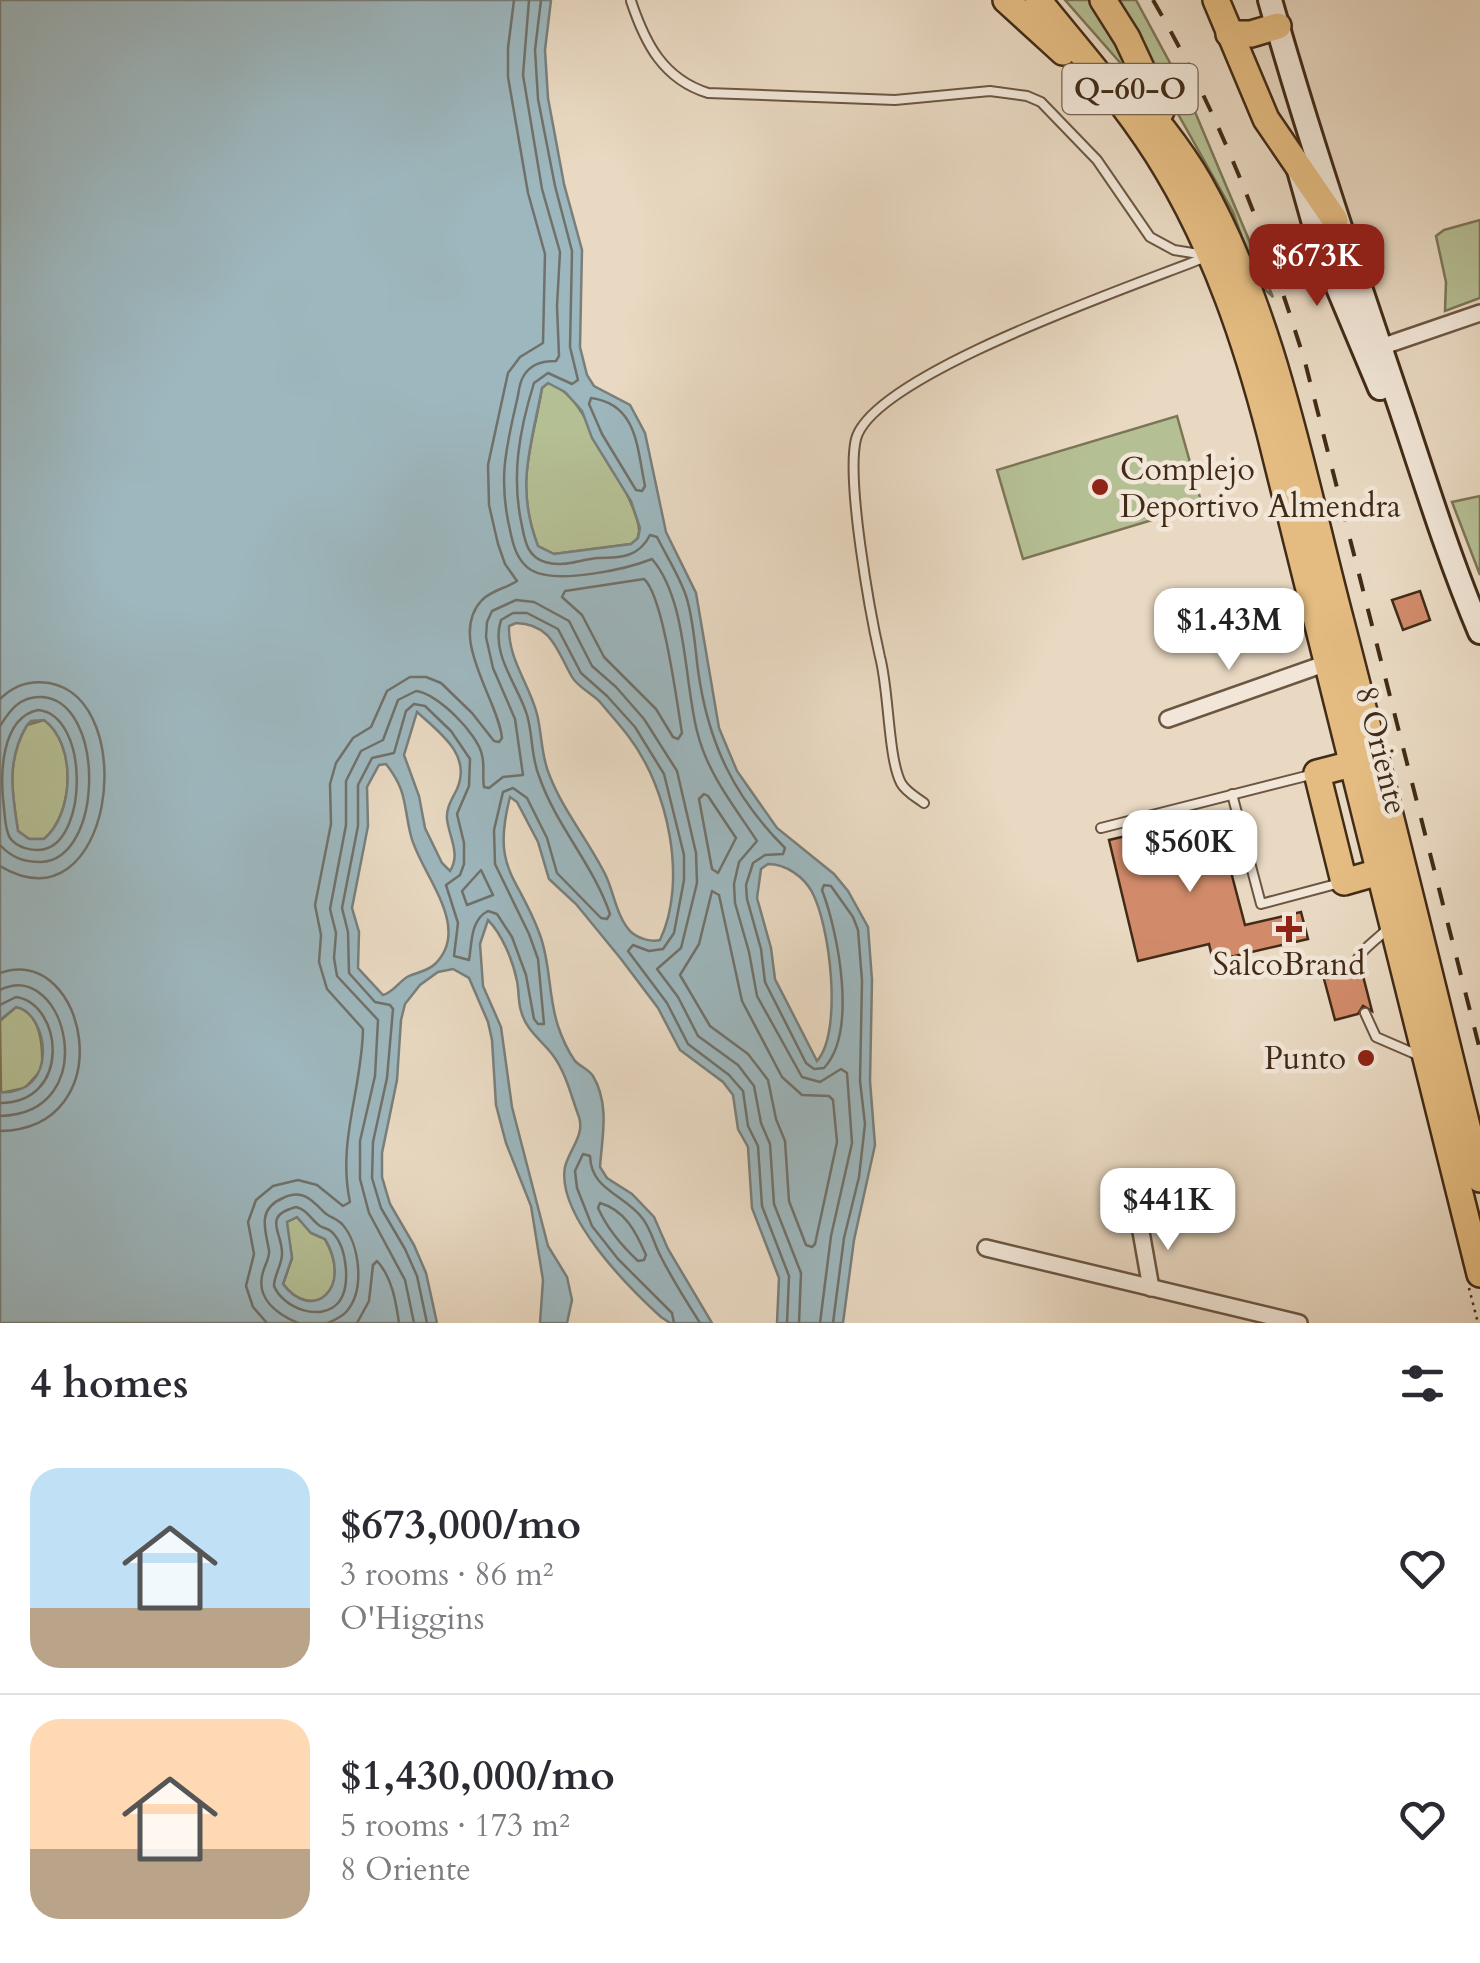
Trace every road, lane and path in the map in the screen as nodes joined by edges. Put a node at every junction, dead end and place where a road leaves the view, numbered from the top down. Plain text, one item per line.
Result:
1 (1006, 0) edge
2 (1038, 0) edge
3 (1057, 0) edge
4 (1103, 0) edge
5 (1216, 0) edge
6 (1270, 0) edge
7 (631, 1) edge
8 (1278, 26) junction
9 (1230, 34) junction
10 (1064, 66) dead end
11 (1085, 89) dead end
12 (1131, 118) junction
13 (1298, 168) junction
14 (1198, 182) junction
15 (1336, 220) junction
16 (1198, 254) junction
17 (1238, 262) junction
18 (1480, 312) edge
19 (1371, 350) junction
20 (1480, 632) edge
21 (1326, 663) junction
22 (1168, 720) dead end
23 (1352, 764) junction
24 (1317, 773) junction
25 (1380, 776) junction
26 (1232, 794) junction
27 (924, 803) dead end
28 (1101, 828) dead end
29 (1379, 872) junction
30 (1344, 882) junction
31 (1392, 923) junction
32 (1355, 972) dead end
33 (1366, 1012) dead end
34 (1425, 1059) junction
35 (1480, 1179) edge
36 (1140, 1226) dead end
37 (986, 1248) dead end
38 (1474, 1280) edge
39 (1151, 1288) junction
40 (1299, 1323) edge
41 (1478, 1323) edge

1 - 12 main road
2 - 12 main road, 8 Oriente / Q-60-O
3 - 14 main road, 8 Oriente / Q-60-O
4 - 14 main road
5 - 9 main road
6 - 8 main road
7 - 16 lane
8 - 9 main road
8 - 13 main road
8 - 15 main road
9 - 13 main road
10 - 11 path
12 - 16 main road, 8 Oriente / Q-60-O
13 - 15 main road
13 - 19 main road
14 - 17 main road, 8 Oriente / Q-60-O
15 - 19 main road
16 - 17 lane
16 - 21 main road, 8 Oriente / Q-60-O
16 - 27 lane
17 - 25 main road, 8 Oriente / Q-60-O
18 - 19 street
19 - 20 main road
21 - 22 street
21 - 23 main road, 8 Oriente / Q-60-O
23 - 24 main road
23 - 25 main road
23 - 29 main road, 8 Oriente / Q-60-O
24 - 26 lane
24 - 30 main road
25 - 35 main road, 8 Oriente / Q-60-O
26 - 28 lane
26 - 30 lane
29 - 30 main road
29 - 31 main road, 8 Oriente / Q-60-O
31 - 32 lane
31 - 34 main road, 8 Oriente / Q-60-O
33 - 34 lane
34 - 38 main road, 8 Oriente / Q-60-O
36 - 39 street
37 - 39 street
38 - 41 path
39 - 40 street

